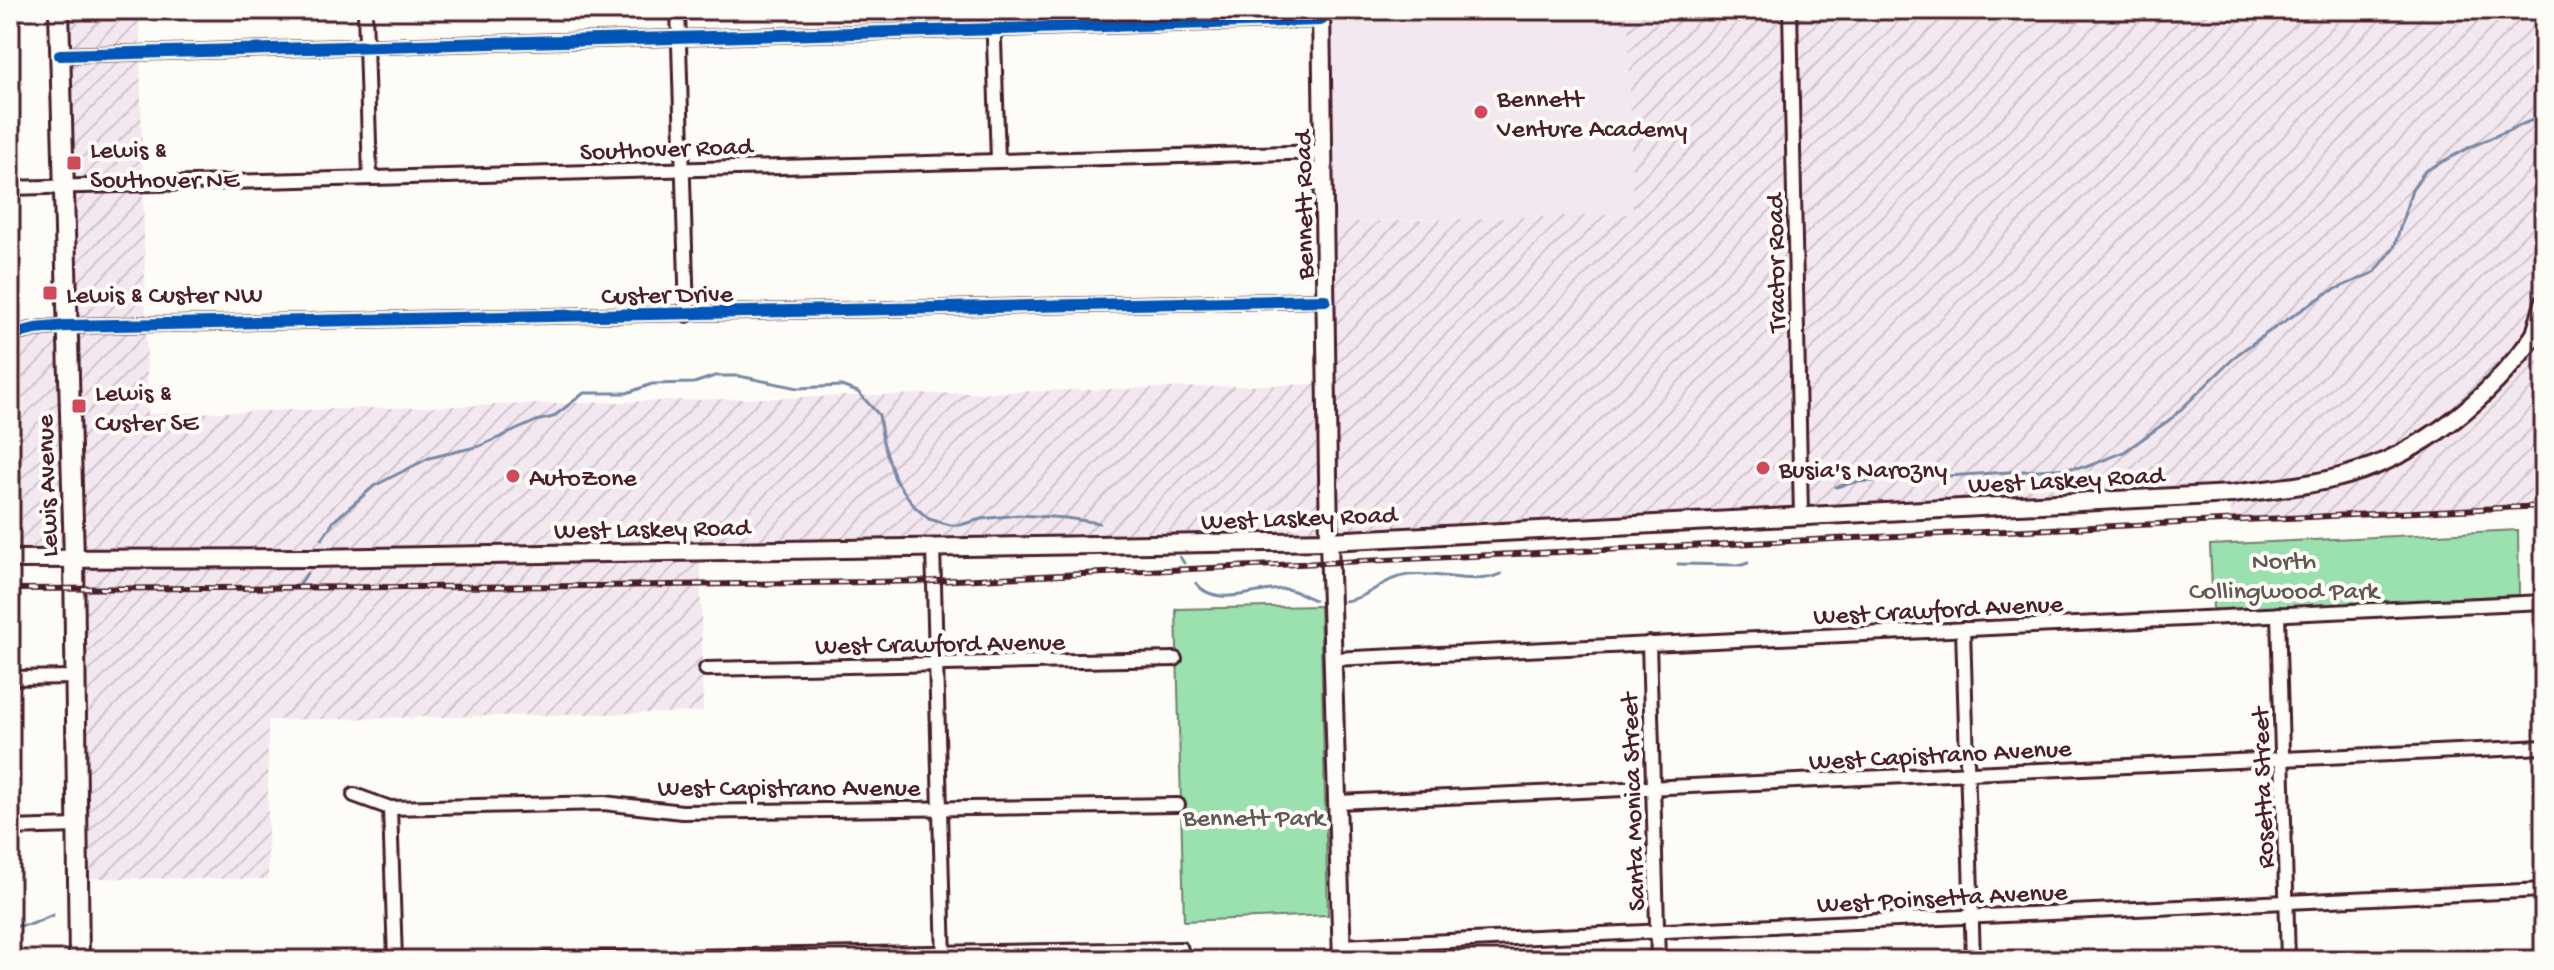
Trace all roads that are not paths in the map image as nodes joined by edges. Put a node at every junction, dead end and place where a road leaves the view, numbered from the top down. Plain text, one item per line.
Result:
1 (59, 10) edge
2 (365, 10) edge
3 (678, 10) edge
4 (993, 10) edge
5 (1790, 10) edge
6 (1321, 15) edge
7 (993, 29) junction
8 (679, 38) junction
9 (366, 46) junction
10 (60, 55) junction
11 (1324, 152) junction
12 (998, 160) junction
13 (682, 168) junction
14 (370, 177) junction
15 (63, 187) junction
16 (10, 188) edge
17 (1325, 300) junction
18 (2544, 303) edge
19 (687, 315) junction
20 (66, 326) junction
21 (2540, 330) edge
22 (10, 335) edge
23 (1801, 515) junction
24 (1329, 541) junction
25 (933, 547) junction
26 (10, 559) edge
27 (74, 559) junction
28 (2544, 602) edge
29 (2278, 614) junction
30 (1963, 629) junction
31 (1649, 643) junction
32 (1175, 659) dead end
33 (1333, 659) junction
34 (937, 665) junction
35 (706, 669) dead end
36 (75, 677) junction
37 (10, 678) edge
38 (2544, 747) edge
39 (2282, 758) junction
40 (1968, 773) junction
41 (1653, 789) junction
42 (354, 795) dead end
43 (1338, 802) junction
44 (1178, 805) dead end
45 (390, 808) junction
46 (940, 809) junction
47 (76, 826) junction
48 (10, 828) edge
49 (2544, 890) edge
50 (2286, 902) junction
51 (1972, 917) junction
52 (1657, 932) junction
53 (1181, 949) dead end
54 (1342, 953) edge
55 (944, 957) edge
56 (79, 960) edge
57 (395, 960) edge
58 (493, 960) edge
59 (1658, 960) edge
60 (1973, 960) edge
61 (2288, 960) edge

1 - 10 main road, Lewis Avenue
2 - 9 street
3 - 8 street
4 - 7 street
5 - 23 street, Tractor Road
6 - 7 street
6 - 11 main road, Bennett Road
7 - 8 street
7 - 12 street
8 - 9 street
8 - 13 street
9 - 10 street
9 - 14 street
10 - 15 main road, Lewis Avenue
11 - 12 street, Southover Road
11 - 17 main road, Bennett Road
12 - 13 street, Southover Road
13 - 14 street, Southover Road
13 - 19 street
14 - 15 street, Southover Road
15 - 16 street, Southover Road
15 - 20 main road, Lewis Avenue
17 - 19 street, Custer Drive
17 - 24 main road, Bennett Road
18 - 21 main road, West Laskey Road
19 - 20 street, Custer Drive
20 - 22 street, Custer Drive
20 - 27 main road, Lewis Avenue
21 - 23 main road, West Laskey Road
23 - 24 main road, West Laskey Road
24 - 25 main road, West Laskey Road
24 - 33 main road, Bennett Road
25 - 27 main road, West Laskey Road
25 - 34 street
26 - 27 main road, West Laskey Road
27 - 36 main road, Lewis Avenue
28 - 29 street, West Crawford Avenue
29 - 30 street, West Crawford Avenue
29 - 39 street, Rosetta Street
30 - 31 street, West Crawford Avenue
30 - 40 street
31 - 33 street, West Crawford Avenue
31 - 41 street, Santa Monica Street
32 - 34 street, West Crawford Avenue
33 - 43 main road, Bennett Road
34 - 35 street, West Crawford Avenue
34 - 46 street
36 - 37 street
36 - 47 main road, Lewis Avenue
38 - 39 street, West Capistrano Avenue
39 - 40 street, West Capistrano Avenue
39 - 50 street, Rosetta Street
40 - 41 street, West Capistrano Avenue
40 - 51 street
41 - 43 street, West Capistrano Avenue
41 - 52 street, Santa Monica Street
42 - 45 street, West Capistrano Avenue
43 - 54 main road, Bennett Road
44 - 46 street, West Capistrano Avenue
45 - 46 street, West Capistrano Avenue
45 - 57 street
46 - 55 street
47 - 48 street
47 - 56 main road, Lewis Avenue
49 - 50 street, West Poinsetta Avenue
50 - 51 street, West Poinsetta Avenue
50 - 61 street, Rosetta Street
51 - 52 street, West Poinsetta Avenue
51 - 60 street
52 - 54 street, West Poinsetta Avenue
52 - 59 street, Santa Monica Street
53 - 55 street
55 - 58 street

